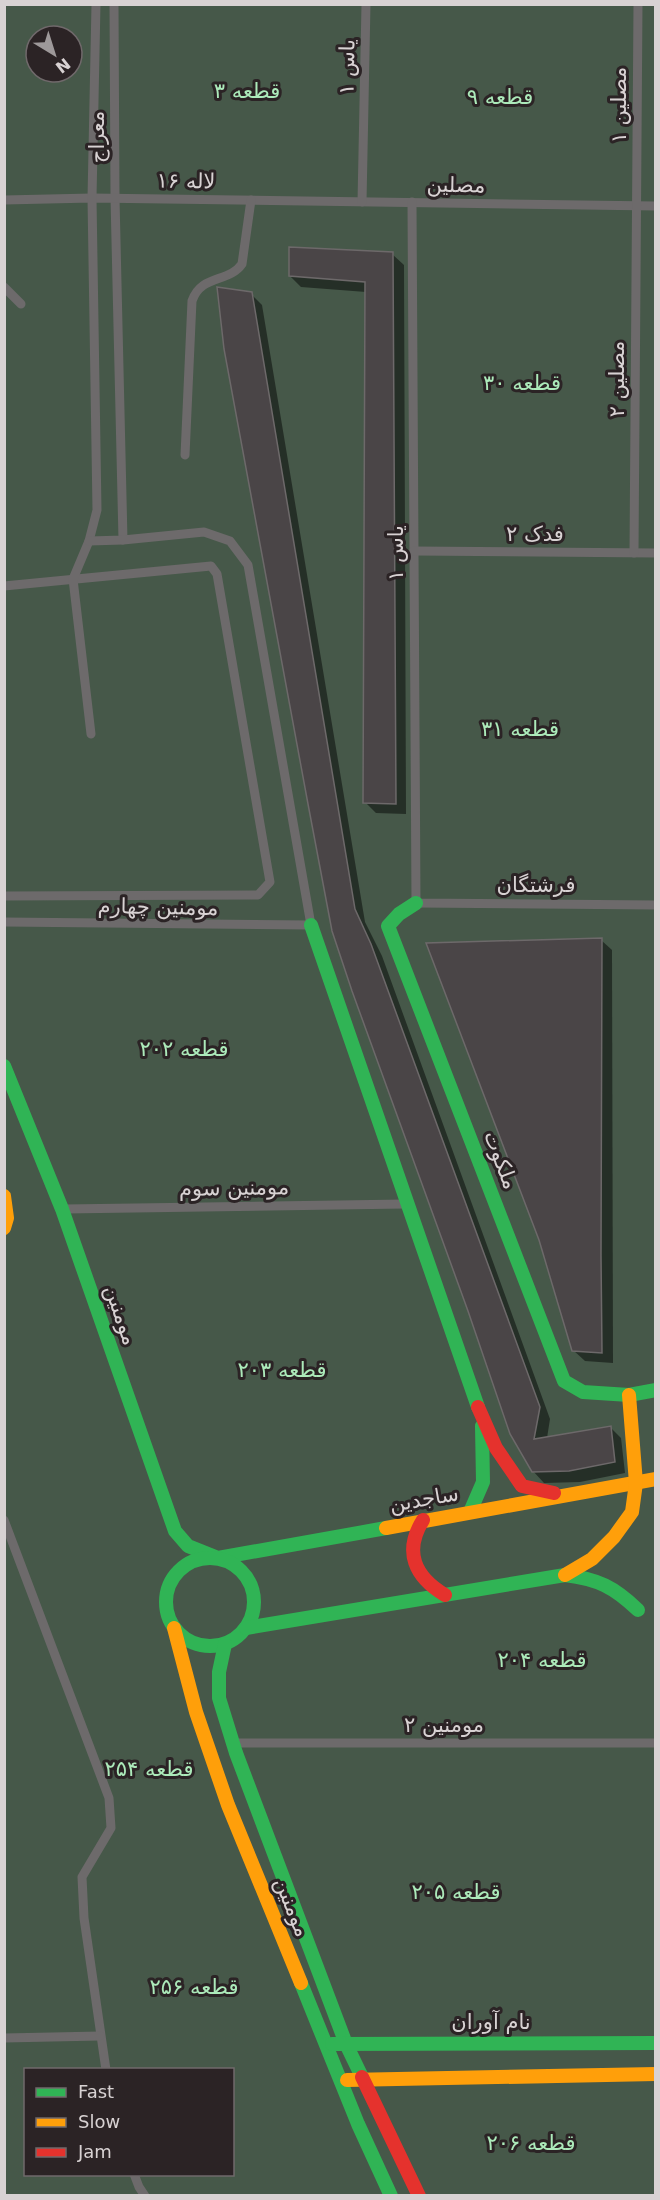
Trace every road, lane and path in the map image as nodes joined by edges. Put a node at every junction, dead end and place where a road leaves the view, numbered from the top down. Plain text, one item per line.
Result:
1 (96, 4) edge
2 (114, 4) edge
3 (366, 4) edge
4 (638, 4) edge
5 (92, 198) junction
6 (115, 198) junction
7 (4, 200) edge
8 (253, 200) junction
9 (362, 202) junction
10 (412, 202) junction
11 (637, 206) junction
12 (656, 206) edge
13 (4, 287) edge
14 (21, 304) dead end
15 (185, 455) dead end
16 (123, 540) junction
17 (89, 541) junction
18 (414, 551) junction
19 (634, 553) junction
20 (656, 553) edge
21 (73, 579) junction
22 (4, 586) edge
23 (92, 734) dead end
24 (4, 896) edge
25 (416, 903) junction
26 (656, 905) edge
27 (4, 922) edge
28 (311, 926) junction
29 (4, 1066) edge
30 (4, 1196) edge
31 (407, 1204) junction
32 (62, 1209) junction
33 (4, 1228) edge
34 (656, 1390) edge
35 (628, 1395) junction
36 (481, 1417) junction
37 (656, 1479) edge
38 (636, 1483) junction
39 (561, 1495) junction
40 (470, 1512) junction
41 (4, 1520) edge
42 (423, 1521) junction
43 (218, 1558) junction
44 (565, 1575) junction
45 (445, 1595) junction
46 (638, 1610) dead end
47 (174, 1628) junction
48 (246, 1628) junction
49 (225, 1644) junction
50 (233, 1743) junction
51 (656, 1743) edge
52 (100, 2036) junction
53 (4, 2038) edge
54 (656, 2043) edge
55 (326, 2044) junction
56 (346, 2044) junction
57 (390, 2061) junction
58 (106, 2068) edge
59 (656, 2074) edge
60 (362, 2079) junction
61 (340, 2080) junction
62 (134, 2176) edge
63 (145, 2196) edge
64 (391, 2196) edge
65 (419, 2196) edge

1 - 5 lane, معراج
2 - 6 lane, معراج
3 - 9 lane, یاس ۱
4 - 11 lane, مصلین ۱
5 - 6 lane, لاله ۱۶
5 - 7 lane, لاله ۱۶
5 - 17 lane, معراج
6 - 8 lane, لاله ۱۶
6 - 16 lane, معراج
8 - 9 lane, مصلین
8 - 15 lane
9 - 10 lane, مصلین
10 - 11 lane, مصلین
10 - 18 lane, یاس ۱
11 - 12 lane, مصلین
11 - 19 lane, مصلین ۲
13 - 14 lane
16 - 17 lane
16 - 28 lane
17 - 21 lane, معراج
18 - 19 lane, فدک ۲
18 - 25 lane, یاس ۱
19 - 20 lane, فدک ۲
21 - 22 lane
21 - 23 lane
21 - 24 lane
25 - 26 lane, فرشتگان
25 - 35 street, ملکوت
27 - 28 lane, مومنین چهارم
28 - 31 street
29 - 32 street, مومنین
30 - 33 street
31 - 32 lane, مومنین سوم
31 - 36 street
32 - 43 street, مومنین
34 - 35 street
35 - 38 street
36 - 39 street
36 - 40 street
37 - 38 street, ساجدین
38 - 39 street, ساجدین
38 - 44 street
39 - 40 street, ساجدین
40 - 42 street, ساجدین
41 - 52 lane
42 - 43 street, ساجدین
42 - 45 street
43 - 47 street
43 - 48 street
44 - 45 street
44 - 46 street
45 - 48 street
47 - 49 street
47 - 55 street, مومنین
48 - 49 street
49 - 50 street, مومنین
50 - 51 lane, مومنین ۲
50 - 56 street, مومنین
52 - 53 lane
52 - 58 lane
54 - 57 street, نام آوران
55 - 56 street, نام آوران
55 - 61 street, مومنین
56 - 57 street, نام آوران
56 - 60 street, مومنین
57 - 59 street, نام آوران
57 - 60 street, نام آوران
60 - 61 street, نام آوران
60 - 65 street, مومنین
61 - 64 street, مومنین
62 - 63 lane

